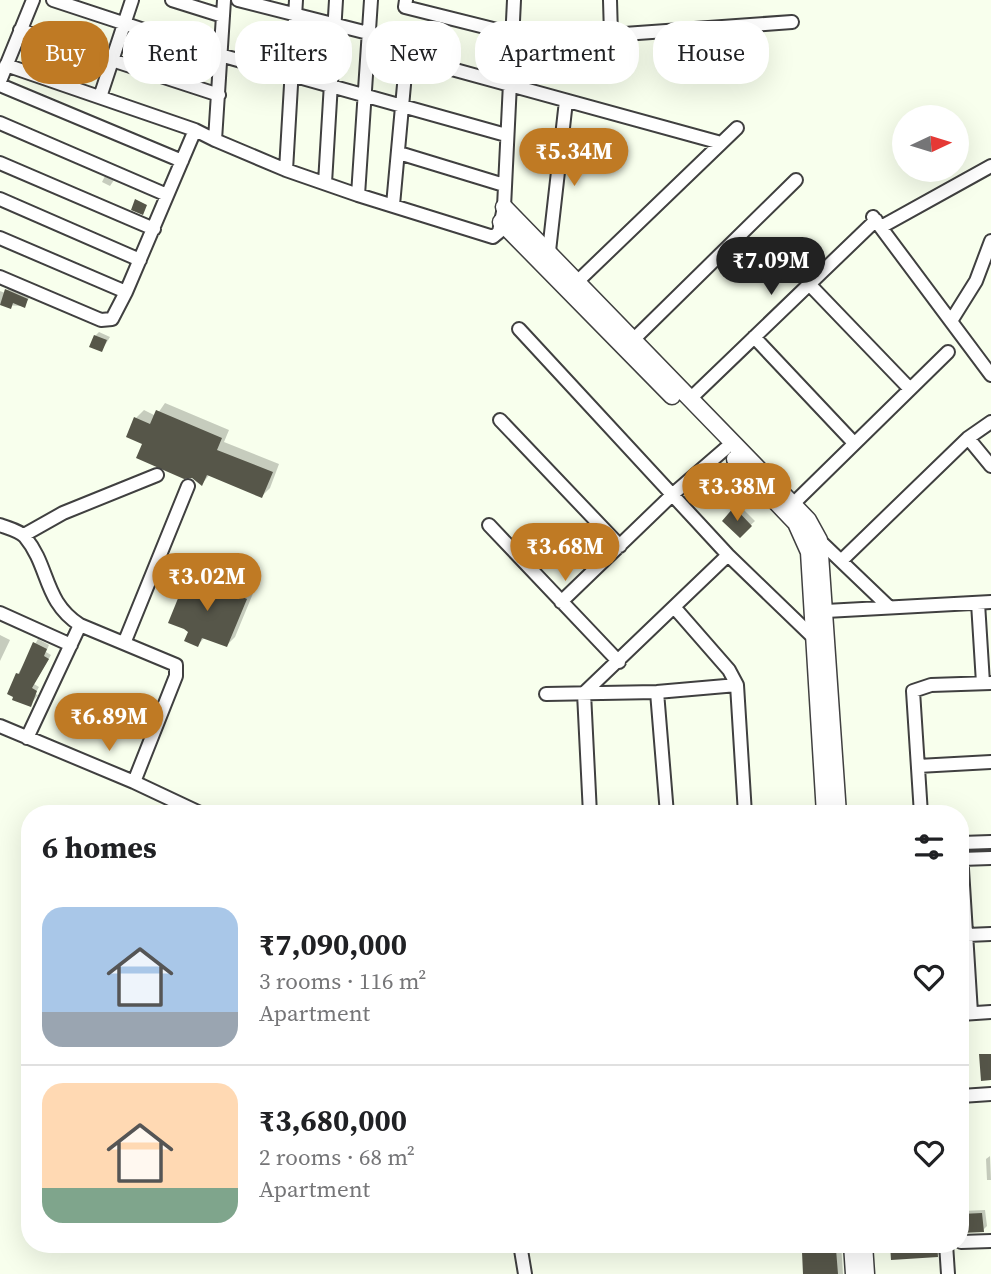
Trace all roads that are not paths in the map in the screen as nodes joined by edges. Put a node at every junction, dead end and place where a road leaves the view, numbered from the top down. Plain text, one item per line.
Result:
1 (33, 0) edge
2 (53, 0) edge
3 (132, 0) edge
4 (172, 0) edge
5 (224, 0) edge
6 (239, 0) edge
7 (296, 0) edge
8 (336, 0) edge
9 (371, 0) edge
10 (406, 0) edge
11 (514, 0) edge
12 (610, 0) edge
13 (295, 14) junction
14 (223, 16) junction
15 (126, 21) edge
16 (295, 21) edge
17 (323, 21) edge
18 (335, 21) edge
19 (369, 21) edge
20 (513, 21) edge
21 (611, 21) edge
22 (123, 22) edge
23 (792, 22) dead end
24 (475, 27) edge
25 (20, 30) junction
26 (123, 30) edge
27 (639, 33) edge
28 (221, 42) edge
29 (113, 62) junction
30 (6, 65) junction
31 (366, 65) edge
32 (0, 83) edge
33 (219, 84) edge
34 (291, 84) edge
35 (322, 84) edge
36 (332, 84) edge
37 (406, 84) edge
38 (510, 84) edge
39 (513, 84) edge
40 (332, 87) junction
41 (219, 95) junction
42 (100, 97) junction
43 (364, 97) junction
44 (566, 101) junction
45 (404, 108) junction
46 (0, 123) edge
47 (737, 128) dead end
48 (195, 130) junction
49 (506, 135) junction
50 (215, 140) junction
51 (721, 143) junction
52 (399, 153) junction
53 (182, 161) junction
54 (0, 163) edge
55 (991, 166) edge
56 (286, 170) junction
57 (796, 180) dead end
58 (325, 183) junction
59 (503, 185) junction
60 (167, 195) junction
61 (358, 195) junction
62 (0, 198) edge
63 (393, 205) junction
64 (503, 215) junction
65 (877, 221) junction
66 (154, 229) junction
67 (0, 237) edge
68 (991, 241) edge
69 (140, 260) junction
70 (548, 260) junction
71 (0, 277) edge
72 (578, 281) junction
73 (809, 284) junction
74 (126, 292) junction
75 (951, 321) junction
76 (519, 329) dead end
77 (754, 337) junction
78 (634, 340) junction
79 (948, 352) dead end
80 (991, 375) edge
81 (910, 389) junction
82 (690, 399) junction
83 (500, 420) dead end
84 (991, 422) edge
85 (968, 438) junction
86 (854, 443) junction
87 (726, 449) junction
88 (991, 466) edge
89 (157, 475) dead end
90 (188, 486) dead end
91 (673, 494) junction
92 (793, 504) junction
93 (0, 525) edge
94 (489, 525) dead end
95 (24, 535) junction
96 (812, 542) junction
97 (620, 547) junction
98 (728, 555) junction
99 (842, 560) junction
100 (153, 573) junction
101 (179, 583) dead end
102 (561, 602) junction
103 (984, 603) edge
104 (674, 607) junction
105 (889, 607) junction
106 (826, 611) junction
107 (0, 613) edge
108 (80, 625) junction
109 (815, 639) junction
110 (125, 641) junction
111 (71, 645) junction
112 (618, 662) junction
113 (987, 683) edge
114 (737, 685) junction
115 (657, 692) junction
116 (583, 693) junction
117 (546, 694) dead end
118 (0, 726) edge
119 (27, 738) junction
120 (991, 762) edge
121 (918, 766) junction
122 (135, 782) junction
123 (183, 805) edge
124 (589, 805) edge
125 (666, 805) edge
126 (745, 805) edge
127 (824, 805) edge
128 (837, 805) edge
129 (920, 805) edge
130 (991, 842) edge
131 (969, 843) edge
132 (991, 858) edge
133 (969, 859) edge
134 (991, 934) edge
135 (969, 936) edge
136 (991, 1012) edge
137 (969, 1014) edge
138 (991, 1094) edge
139 (969, 1095) edge
140 (991, 1241) edge
141 (969, 1242) edge
142 (522, 1253) edge
143 (853, 1253) edge
144 (865, 1253) edge
145 (947, 1253) edge
146 (525, 1274) edge
147 (854, 1274) edge
148 (866, 1274) edge
149 (948, 1274) edge

1 - 25 street
2 - 22 street
3 - 15 street
4 - 14 street
5 - 14 street
6 - 13 street
7 - 13 street
8 - 18 street
9 - 19 street
10 - 24 street
11 - 20 street
12 - 21 street
13 - 16 street
13 - 17 street
14 - 28 street
23 - 27 street
25 - 29 street
25 - 30 street
26 - 29 street
29 - 41 street
29 - 42 street
30 - 32 street
30 - 42 street
31 - 43 street
32 - 53 street
33 - 41 street
34 - 56 street
35 - 40 street
36 - 40 street
37 - 45 street
38 - 49 street
39 - 44 street
40 - 43 street
40 - 58 street
41 - 50 street
42 - 48 street
43 - 45 street
43 - 61 street
44 - 51 street
44 - 70 street
45 - 49 street
45 - 52 street
46 - 60 street
47 - 51 street
48 - 50 street
48 - 53 street
49 - 59 street
50 - 56 street
51 - 72 street
52 - 59 street
52 - 63 street
53 - 60 street
54 - 66 street
55 - 65 street
56 - 58 street
57 - 78 street
58 - 61 street
59 - 64 street
60 - 66 street
61 - 63 street
62 - 69 street
63 - 64 street
64 - 70 street
65 - 73 street
65 - 75 street
66 - 69 street
67 - 74 street
68 - 75 street
69 - 74 street
70 - 72 street
70 - 87 street
71 - 74 street
72 - 78 street
73 - 77 street
73 - 81 street
75 - 80 street
76 - 91 street
77 - 82 street
77 - 86 street
78 - 82 street
79 - 81 street
81 - 86 street
82 - 92 street
83 - 97 street
84 - 85 street
85 - 88 street
85 - 99 street
86 - 92 street
87 - 91 street
87 - 96 street
89 - 95 street
90 - 100 street
91 - 97 street
91 - 98 street
92 - 96 street
93 - 95 street
94 - 102 street
95 - 108 street
96 - 99 street
96 - 106 street
96 - 109 street
97 - 102 street
98 - 104 street
98 - 109 street
99 - 105 street
100 - 101 street
100 - 110 street
102 - 112 street
103 - 105 street
103 - 113 street
104 - 112 street
104 - 114 street
105 - 106 street
106 - 128 street
107 - 111 street
108 - 110 street
108 - 111 street
109 - 127 street
110 - 122 street
111 - 119 street
112 - 116 street
113 - 121 street
114 - 115 street
114 - 126 street
115 - 116 street
115 - 125 street
116 - 117 street
116 - 124 street
118 - 119 street
119 - 122 street
120 - 121 street
121 - 129 street
122 - 123 street
130 - 131 street
132 - 133 street
134 - 135 street
136 - 137 street
138 - 139 street
140 - 141 street
142 - 146 street
143 - 147 street
144 - 148 street
145 - 149 street

